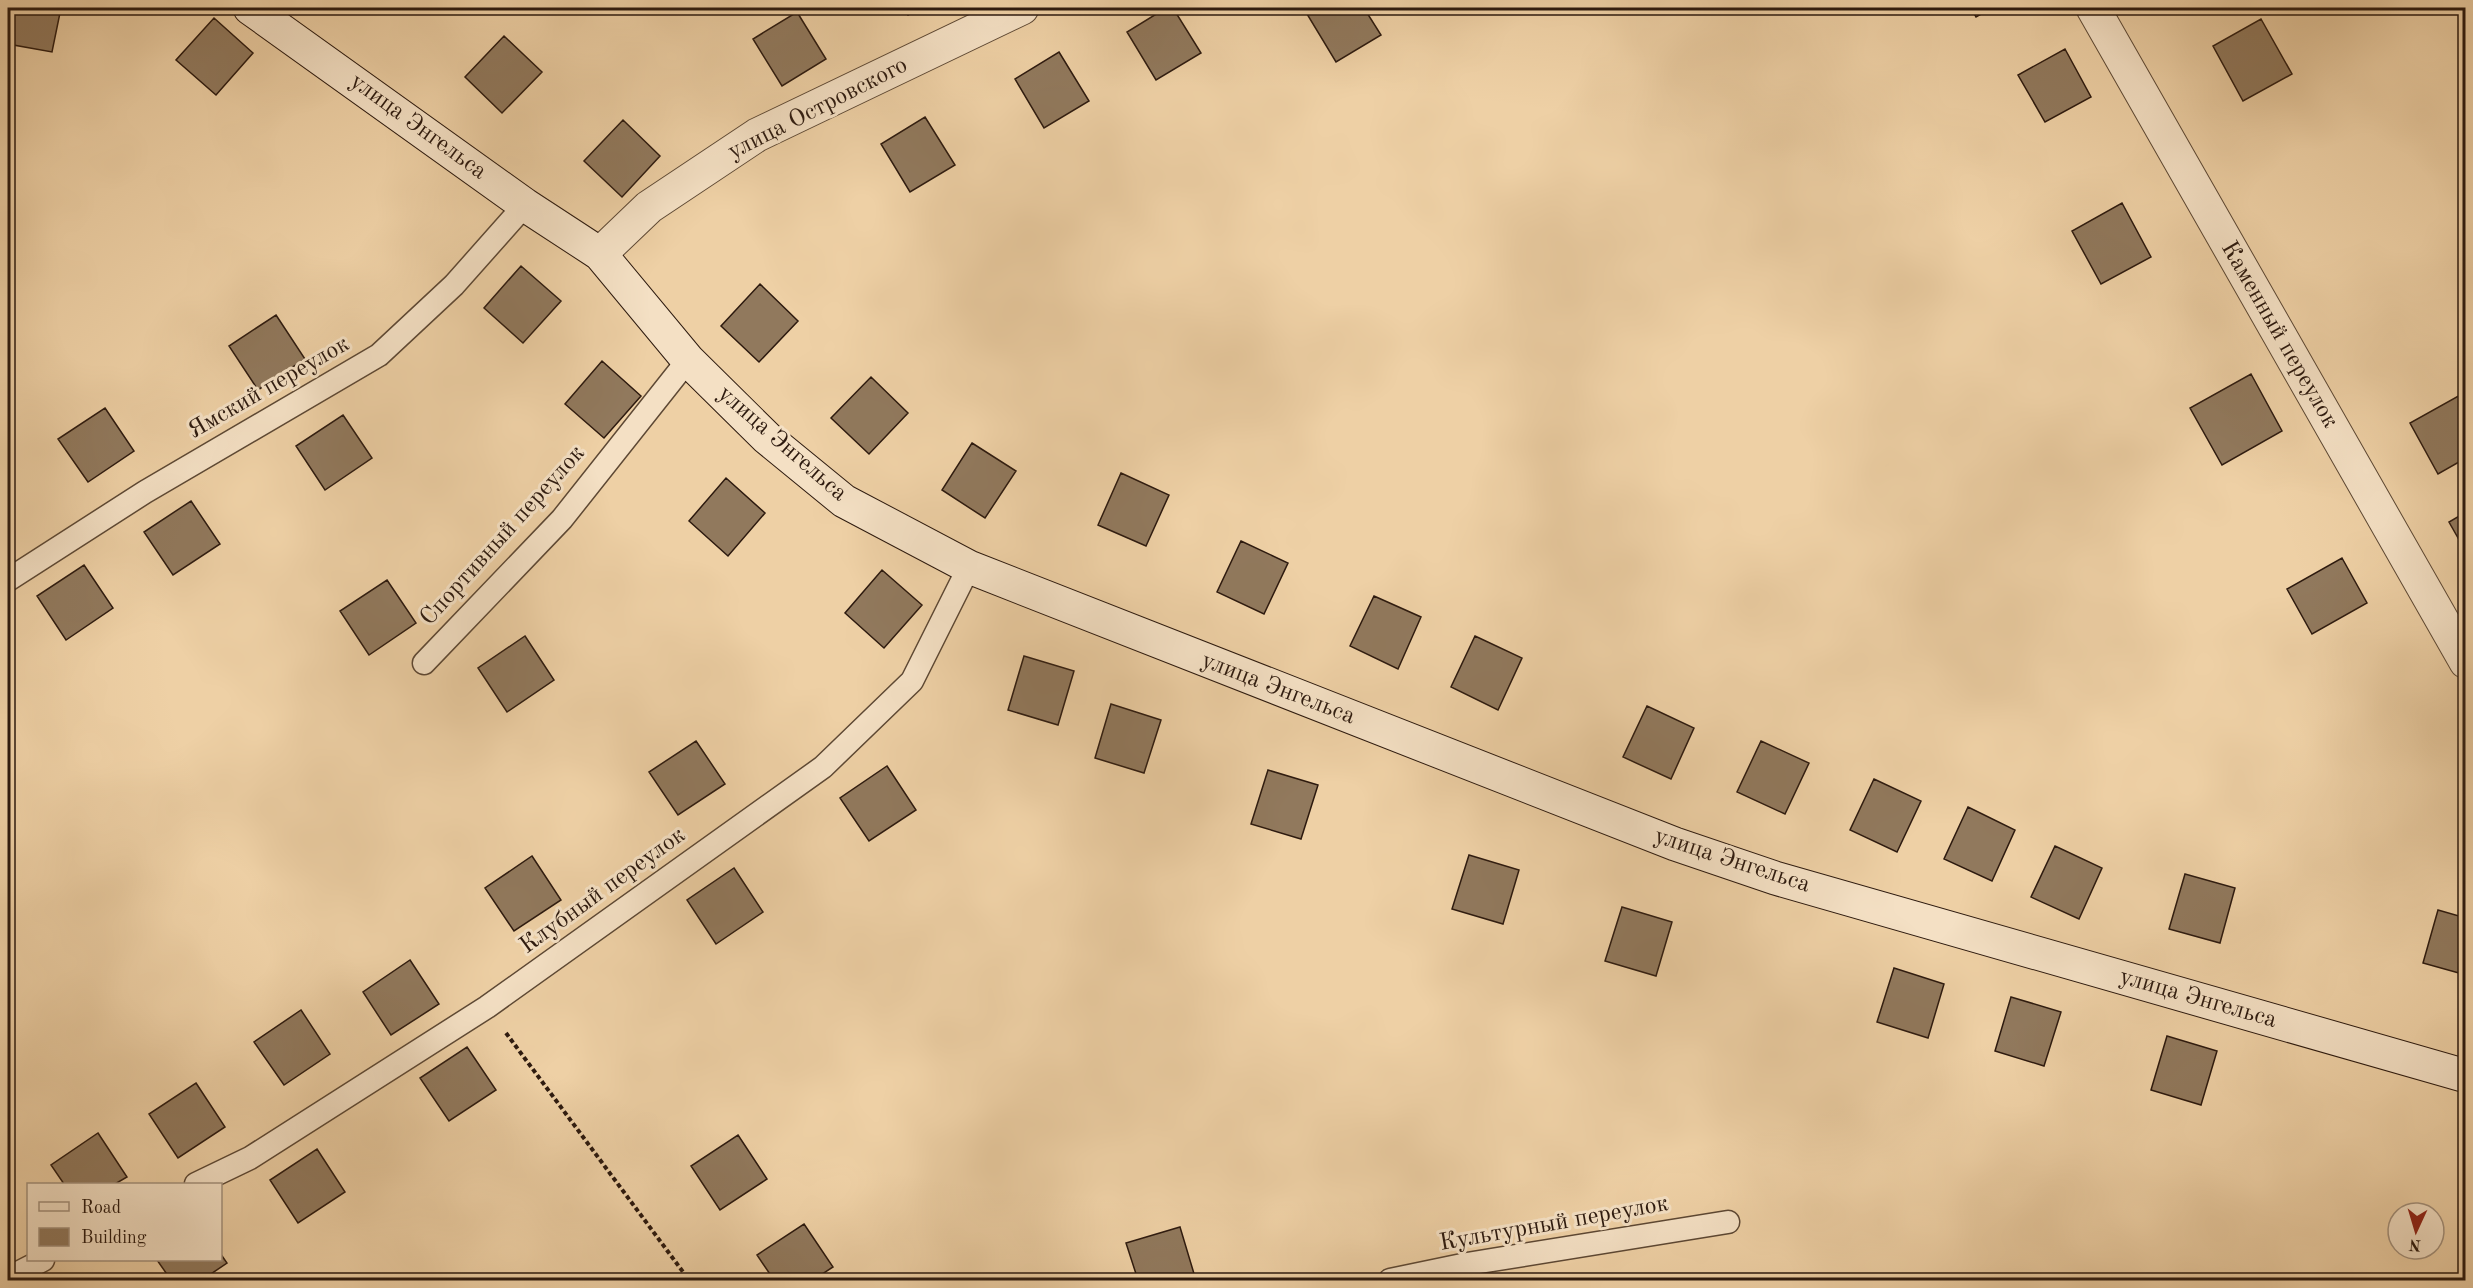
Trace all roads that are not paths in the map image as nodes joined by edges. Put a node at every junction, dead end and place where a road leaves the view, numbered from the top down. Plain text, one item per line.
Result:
1 (250, 8) edge
2 (1022, 8) edge
3 (2094, 8) edge
4 (525, 205) junction
5 (600, 254) junction
6 (688, 360) junction
7 (969, 567) junction
8 (8, 580) edge
9 (2466, 662) edge
10 (424, 663) dead end
11 (2466, 1076) edge
12 (200, 1183) edge
13 (1728, 1222) dead end
14 (41, 1261) edge
15 (8, 1278) edge
16 (1390, 1281) edge

1 - 4 street, улица Энгельса
2 - 5 street, улица Островского
3 - 9 street, Каменный переулок
4 - 5 street, улица Энгельса
4 - 8 lane, Ямский переулок
5 - 6 street, улица Энгельса
6 - 7 street, улица Энгельса
6 - 10 lane, Спортивный переулок
7 - 11 street, улица Энгельса
7 - 12 lane, Клубный переулок
13 - 16 lane, Культурный переулок
14 - 15 lane

